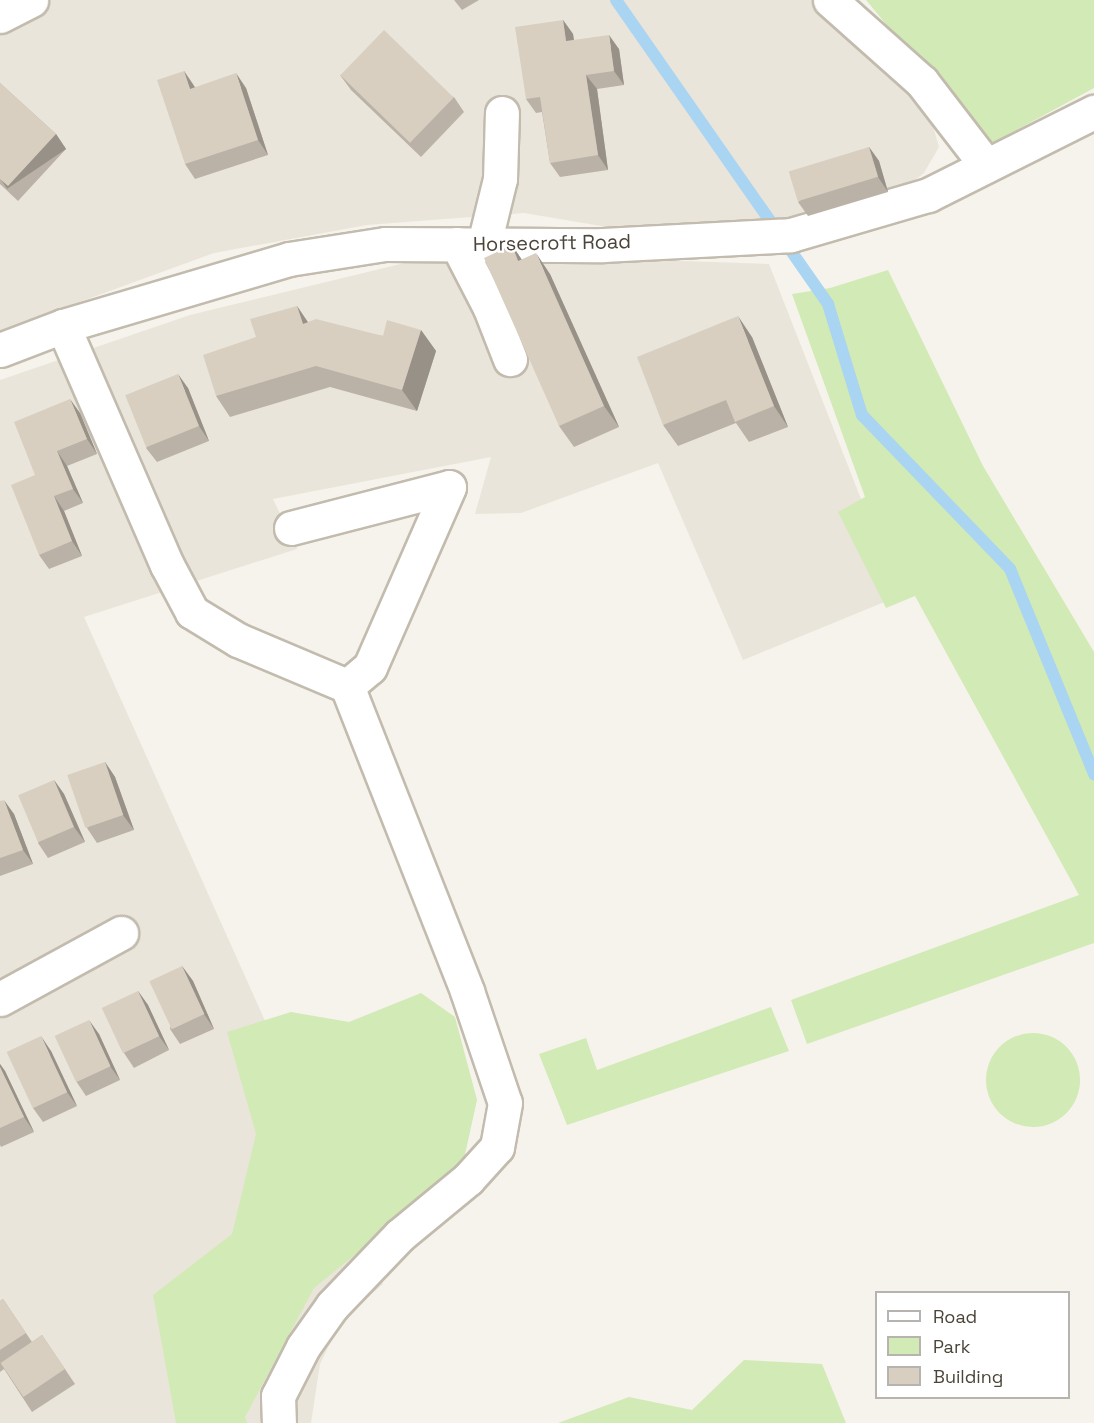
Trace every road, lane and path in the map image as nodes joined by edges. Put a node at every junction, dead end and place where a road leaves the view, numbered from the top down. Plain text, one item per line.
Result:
1 (31, 0) edge
2 (830, 0) edge
3 (0, 16) edge
4 (1094, 112) edge
5 (502, 113) dead end
6 (986, 165) junction
7 (470, 244) junction
8 (63, 326) junction
9 (0, 350) edge
10 (510, 359) dead end
11 (291, 528) dead end
12 (347, 686) junction
13 (122, 933) dead end
14 (0, 999) edge
15 (279, 1423) edge

1 - 3 street
2 - 6 street
4 - 6 street, Horsecroft Road
5 - 7 street
6 - 7 street, Horsecroft Road
7 - 8 street, Horsecroft Road
7 - 10 street
8 - 9 street, Horsecroft Road
8 - 12 street
11 - 12 street
12 - 15 street
13 - 14 street

